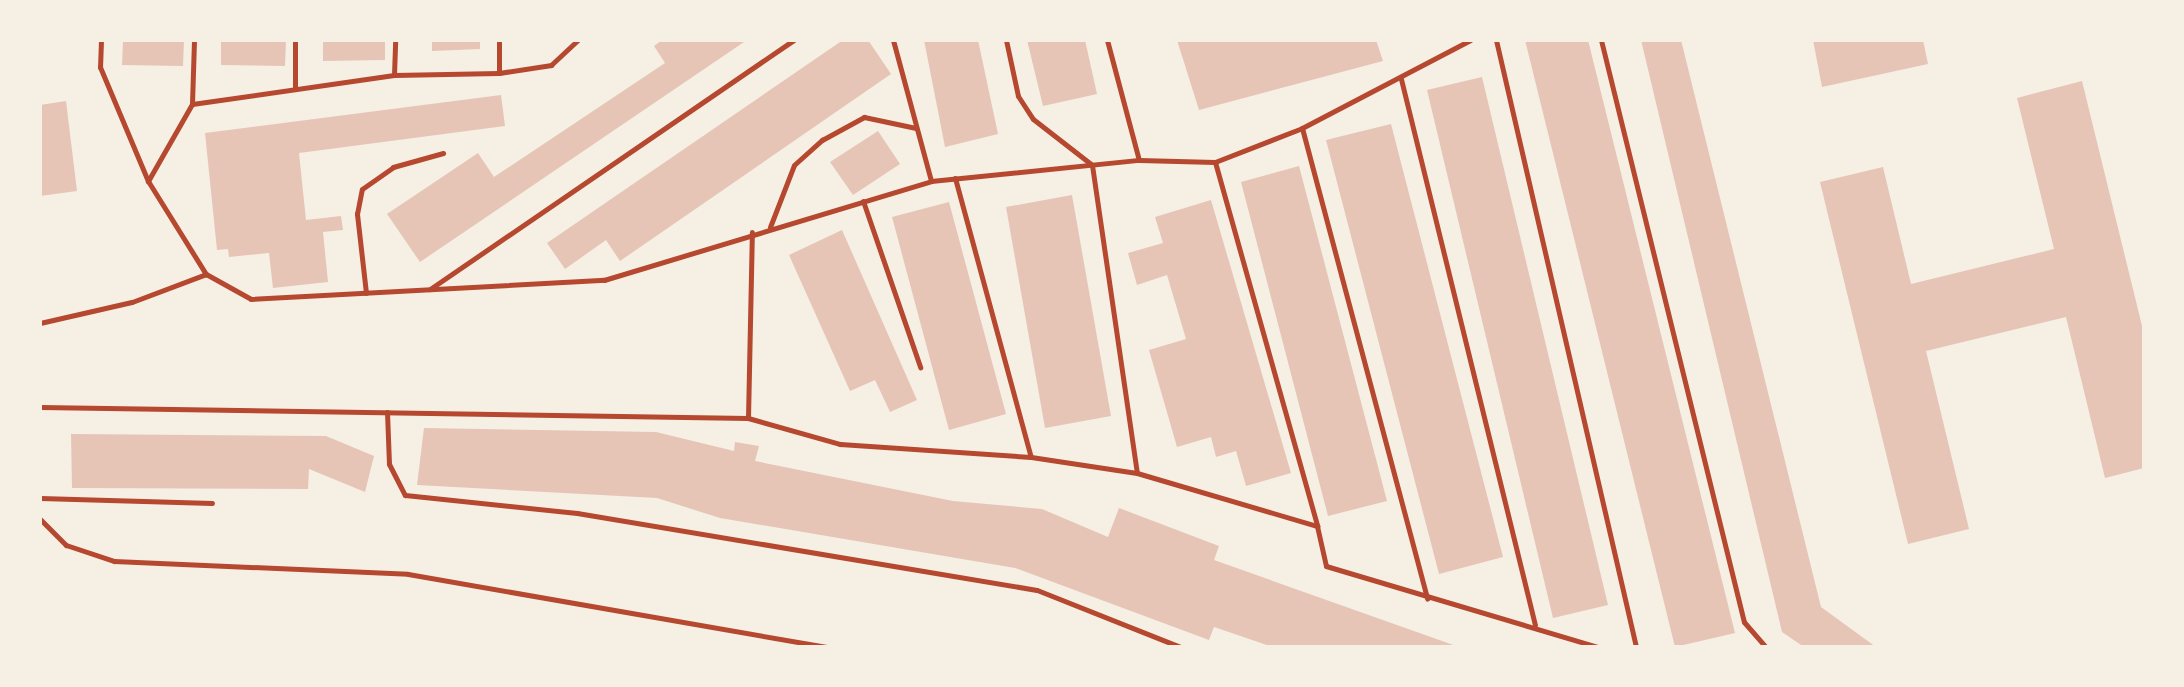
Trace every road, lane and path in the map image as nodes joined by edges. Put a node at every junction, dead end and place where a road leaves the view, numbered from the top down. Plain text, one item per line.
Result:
1 (100, 40) edge
2 (194, 40) edge
3 (295, 40) edge
4 (394, 40) edge
5 (499, 40) edge
6 (578, 40) edge
7 (794, 40) edge
8 (892, 40) edge
9 (1006, 40) edge
10 (1107, 40) edge
11 (1470, 40) edge
12 (1496, 40) edge
13 (1601, 40) edge
14 (499, 73) junction
15 (394, 75) junction
16 (1401, 79) junction
17 (295, 89) junction
18 (192, 104) junction
19 (916, 128) junction
20 (1302, 128) junction
21 (443, 153) dead end
22 (1139, 160) junction
23 (1215, 162) junction
24 (1092, 165) junction
25 (955, 178) junction
26 (148, 181) junction
27 (931, 181) junction
28 (863, 201) junction
29 (770, 227) junction
30 (752, 232) junction
31 (206, 274) junction
32 (430, 289) junction
33 (366, 292) junction
34 (40, 323) edge
35 (920, 367) dead end
36 (40, 407) edge
37 (387, 412) junction
38 (748, 418) junction
39 (1031, 457) junction
40 (1137, 473) junction
41 (40, 498) edge
42 (212, 503) dead end
43 (40, 519) edge
44 (1317, 526) junction
45 (1427, 599) junction
46 (1535, 625) junction
47 (827, 647) edge
48 (1180, 647) edge
49 (1598, 647) edge
50 (1636, 647) edge
51 (1766, 647) edge

1 - 26 lane
2 - 18 lane
3 - 17 lane
4 - 15 lane
5 - 14 lane
6 - 14 lane
7 - 32 lane
8 - 19 lane
9 - 24 lane
10 - 22 lane
11 - 16 lane
12 - 50 lane
13 - 51 lane
14 - 15 lane
15 - 17 lane
16 - 20 lane
16 - 46 lane
17 - 18 lane
18 - 26 lane
19 - 27 lane
19 - 29 lane
20 - 23 lane
20 - 45 lane
21 - 33 lane
22 - 23 lane
22 - 24 lane
23 - 44 lane
24 - 25 lane
24 - 40 lane
25 - 27 lane
25 - 39 lane
26 - 31 lane
27 - 28 lane
28 - 29 lane
28 - 35 lane
29 - 30 lane
30 - 32 lane
30 - 38 lane
31 - 33 lane
31 - 34 lane
32 - 33 lane
36 - 37 lane
37 - 38 lane
37 - 48 lane
38 - 39 lane
39 - 40 lane
40 - 44 lane
41 - 42 lane
43 - 47 lane
44 - 45 lane
45 - 46 lane
46 - 49 lane

